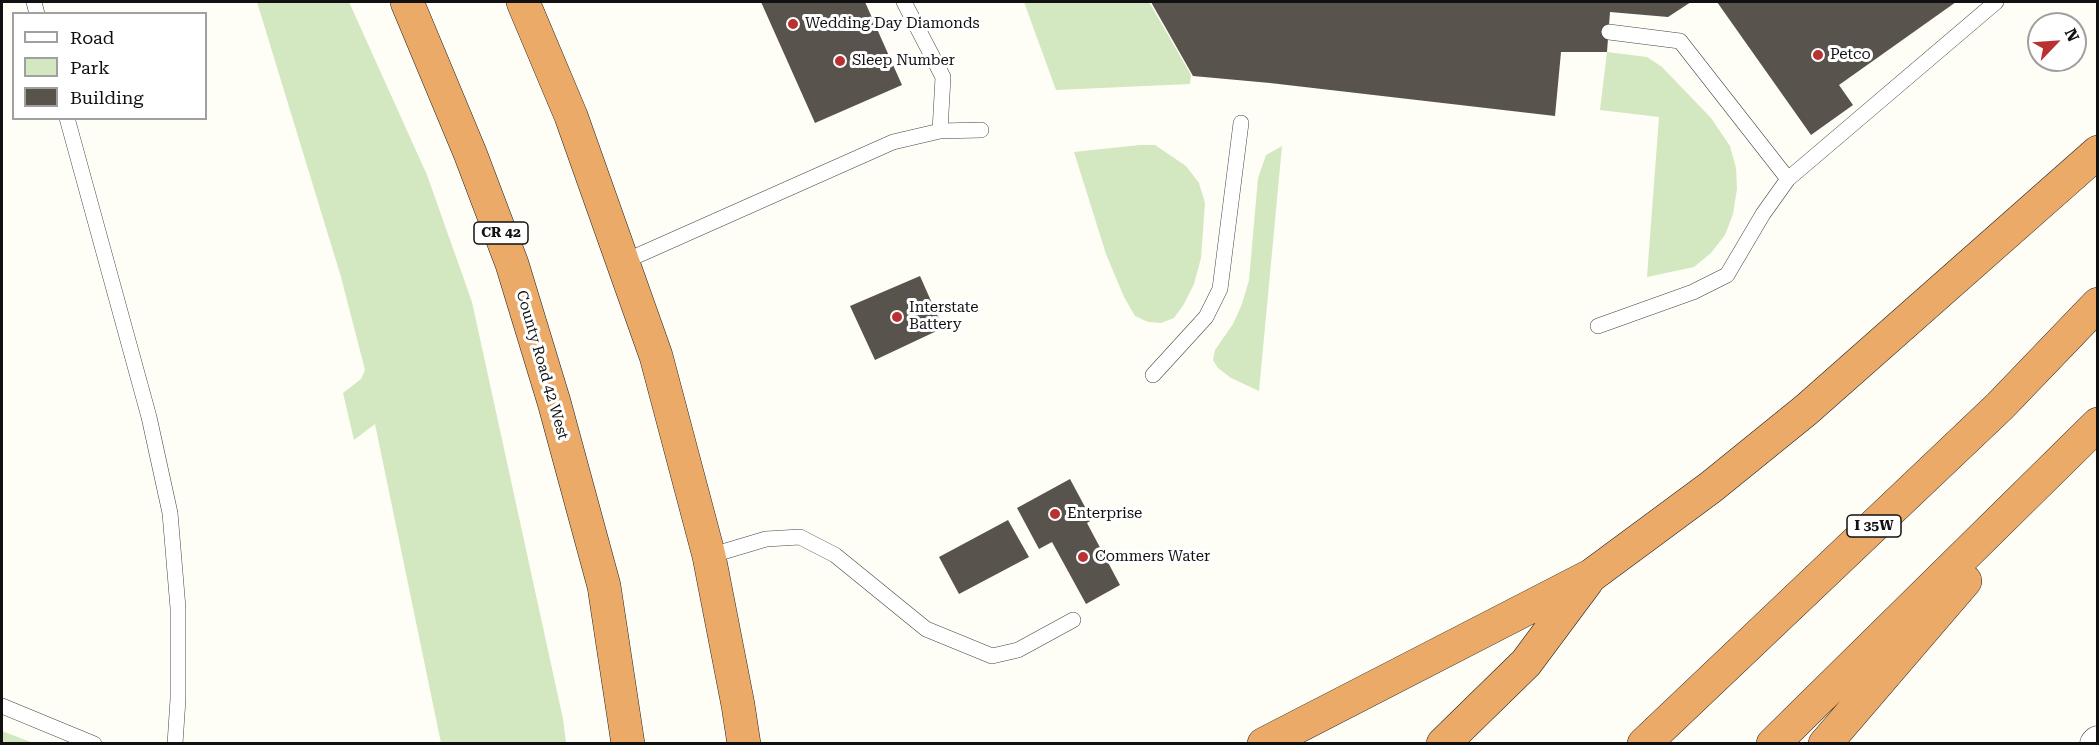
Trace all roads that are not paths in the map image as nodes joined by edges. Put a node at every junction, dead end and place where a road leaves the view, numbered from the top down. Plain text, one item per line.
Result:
1 (407, 2) edge
2 (523, 2) edge
3 (532, 2) edge
4 (904, 2) edge
5 (1996, 2) edge
6 (1609, 32) dead end
7 (571, 116) junction
8 (68, 120) edge
9 (1240, 123) dead end
10 (981, 130) dead end
11 (940, 131) junction
12 (2097, 152) edge
13 (1788, 178) junction
14 (623, 262) junction
15 (2097, 304) edge
16 (1598, 326) dead end
17 (1153, 375) dead end
18 (2097, 424) edge
19 (2097, 429) edge
20 (709, 556) junction
21 (1592, 575) junction
22 (1073, 620) dead end
23 (2, 706) edge
24 (94, 744) edge
25 (175, 744) edge
26 (628, 744) edge
27 (744, 744) edge
28 (1264, 744) edge
29 (1443, 744) edge
30 (1644, 744) edge
31 (1773, 744) edge
32 (1825, 744) edge

1 - 26 highway, County Road 42 West / CR 42
2 - 7 highway
3 - 7 highway
4 - 11 lane
5 - 13 lane
6 - 13 lane
7 - 14 highway
8 - 25 lane
9 - 17 lane
10 - 11 lane
11 - 14 lane
12 - 21 highway
13 - 16 lane
14 - 20 highway
15 - 30 highway, I 35W
18 - 31 highway
19 - 32 highway
20 - 22 lane
20 - 27 highway
21 - 28 highway
21 - 29 highway
23 - 24 lane

